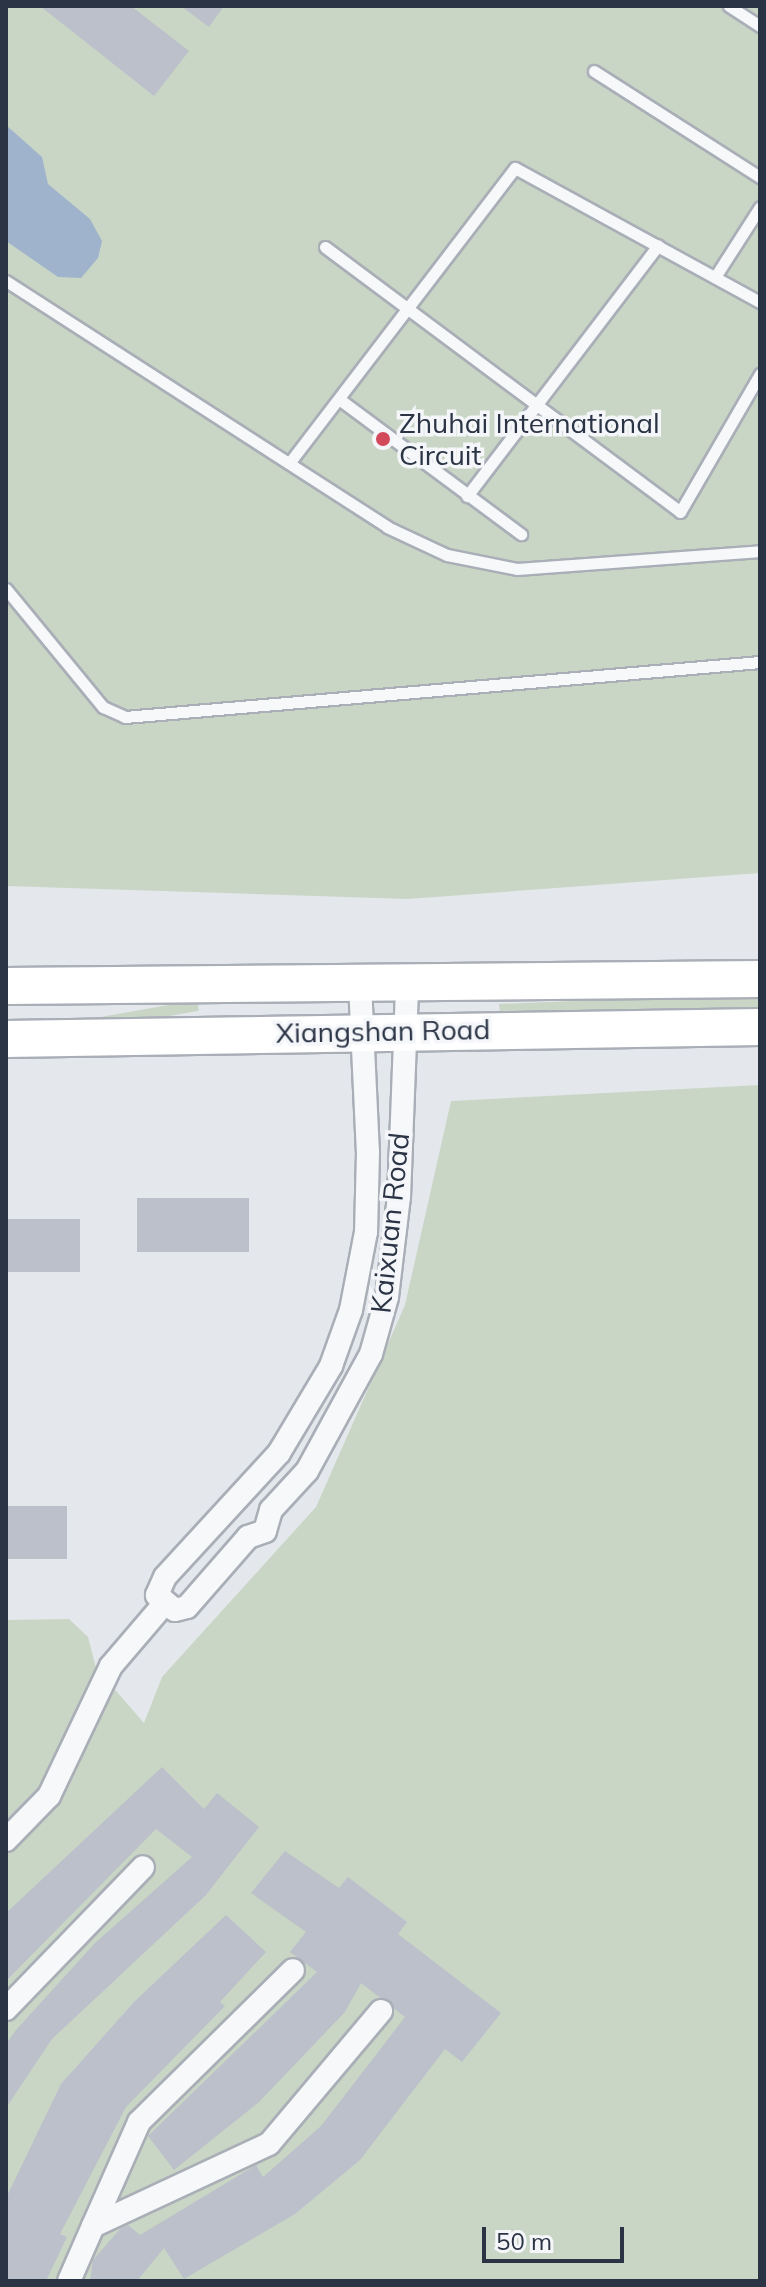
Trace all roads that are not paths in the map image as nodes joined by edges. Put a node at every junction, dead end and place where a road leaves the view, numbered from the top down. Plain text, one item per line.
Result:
1 (729, 6) edge
2 (760, 26) edge
3 (594, 71) dead end
4 (760, 177) edge
5 (760, 207) edge
6 (658, 245) junction
7 (325, 247) dead end
8 (715, 277) junction
9 (6, 281) edge
10 (760, 302) edge
11 (408, 305) junction
12 (760, 374) edge
13 (339, 399) junction
14 (538, 404) junction
15 (290, 462) junction
16 (467, 496) junction
17 (521, 534) dead end
18 (760, 551) edge
19 (6, 589) edge
20 (760, 662) edge
21 (760, 979) edge
22 (360, 984) junction
23 (407, 985) junction
24 (6, 986) edge
25 (760, 1027) edge
26 (361, 1030) junction
27 (405, 1030) junction
28 (6, 1039) edge
29 (247, 1492) junction
30 (271, 1510) junction
31 (226, 1515) junction
32 (248, 1537) junction
33 (164, 1604) junction
34 (6, 1840) edge
35 (143, 1867) dead end
36 (293, 1970) dead end
37 (6, 2009) edge
38 (381, 2011) dead end
39 (93, 2226) junction
40 (69, 2281) edge

1 - 2 lane
3 - 4 lane
5 - 8 lane
6 - 8 lane
6 - 11 lane
6 - 14 lane
7 - 11 lane
8 - 10 lane
9 - 15 lane
11 - 13 lane
11 - 14 lane
12 - 14 lane
13 - 15 lane
13 - 16 lane
14 - 16 lane
15 - 18 lane
16 - 17 lane
19 - 20 lane
21 - 23 main road, Xiangshan Road
22 - 23 main road, Xiangshan Road
22 - 24 main road, Xiangshan Road
22 - 26 street, Kaixuan Road
23 - 27 street, Kaixuan Road
25 - 27 main road, Xiangshan Road
26 - 27 main road, Xiangshan Road
26 - 28 main road, Xiangshan Road
26 - 29 street, Kaixuan Road
27 - 30 street, Kaixuan Road
29 - 30 street
29 - 31 street, Kaixuan Road
30 - 32 street, Kaixuan Road
31 - 32 street
31 - 33 street, Kaixuan Road
32 - 33 street, Kaixuan Road
33 - 34 street, Kaixuan Road
35 - 37 street
36 - 39 street
38 - 39 street
39 - 40 street

